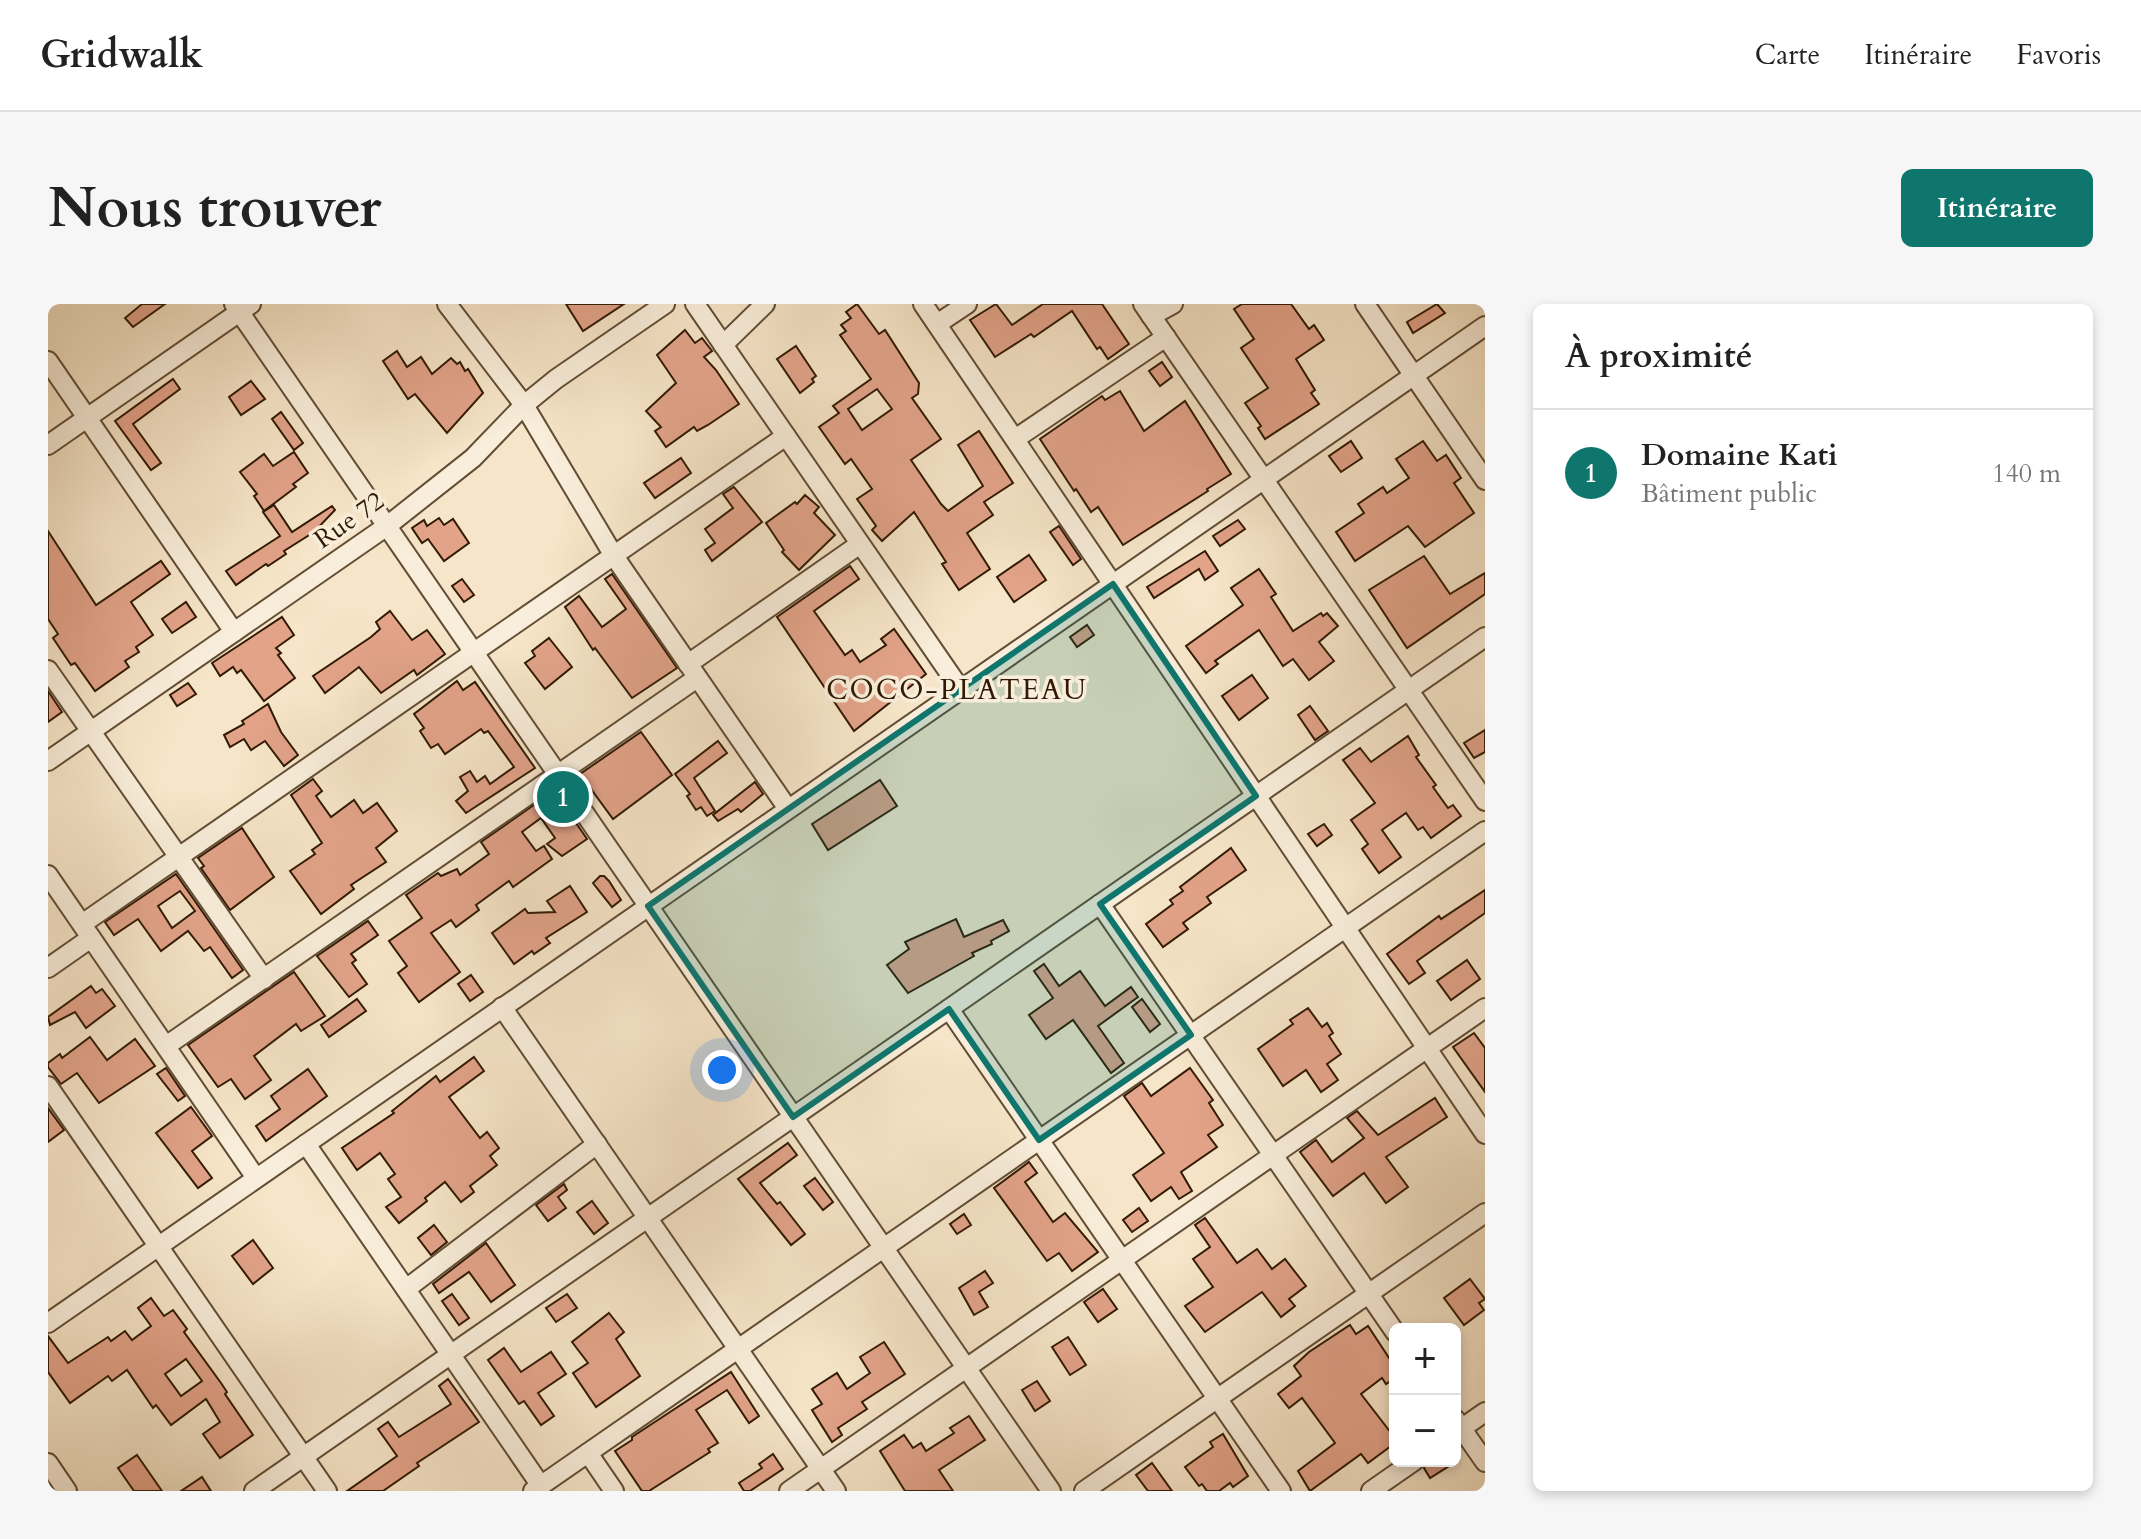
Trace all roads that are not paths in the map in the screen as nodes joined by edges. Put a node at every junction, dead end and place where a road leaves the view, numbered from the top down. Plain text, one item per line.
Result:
1 (447, 304) edge
2 (665, 304) edge
3 (695, 304) edge
4 (765, 304) edge
5 (923, 304) edge
6 (967, 304) edge
7 (1173, 304) edge
8 (1365, 304) edge
9 (241, 307) edge
10 (1147, 310) edge
11 (937, 324) junction
12 (1485, 326) edge
13 (1166, 337) junction
14 (723, 345) junction
15 (48, 361) edge
16 (1413, 376) junction
17 (524, 405) junction
18 (87, 418) junction
19 (786, 436) junction
20 (1015, 439) junction
21 (48, 445) edge
22 (1264, 480) junction
23 (1485, 480) edge
24 (387, 526) junction
25 (860, 544) junction
26 (614, 556) junction
27 (1113, 584) junction
28 (234, 632) junction
29 (1485, 637) edge
30 (474, 653) junction
31 (48, 670) edge
32 (693, 671) junction
33 (961, 690) junction
34 (1409, 690) junction
35 (91, 731) junction
36 (48, 761) edge
37 (558, 774) junction
38 (1256, 796) junction
39 (1485, 801) edge
40 (788, 809) junction
41 (1485, 831) edge
42 (179, 857) junction
43 (48, 875) edge
44 (1100, 904) junction
45 (648, 906) junction
46 (1345, 928) junction
47 (87, 931) junction
48 (48, 968) edge
49 (264, 979) junction
50 (502, 1007) junction
51 (1485, 1008) edge
52 (949, 1009) junction
53 (1191, 1035) junction
54 (166, 1046) junction
55 (1427, 1049) junction
56 (48, 1086) edge
57 (793, 1117) junction
58 (1485, 1134) edge
59 (1039, 1140) junction
60 (306, 1144) junction
61 (597, 1144) junction
62 (1273, 1155) junction
63 (256, 1178) junction
64 (1485, 1213) edge
65 (648, 1218) junction
66 (158, 1246) junction
67 (884, 1248) junction
68 (1122, 1260) junction
69 (406, 1289) junction
70 (1369, 1294) junction
71 (48, 1323) edge
72 (1389, 1323) edge
73 (738, 1349) junction
74 (451, 1354) junction
75 (966, 1368) junction
76 (1217, 1399) junction
77 (1485, 1412) edge
78 (1461, 1425) edge
79 (1461, 1432) edge
80 (588, 1453) junction
81 (303, 1457) junction
82 (1485, 1462) edge
83 (48, 1463) edge
84 (1405, 1467) edge
85 (821, 1469) junction
86 (537, 1488) edge
87 (67, 1491) edge
88 (254, 1491) edge
89 (327, 1491) edge
90 (614, 1491) edge
91 (789, 1491) edge
92 (836, 1491) edge
93 (1051, 1491) edge
94 (1084, 1491) edge
95 (1281, 1491) edge
96 (1371, 1491) edge

1 - 17 street
2 - 17 street, Rue 72
3 - 14 street
4 - 14 street
5 - 11 street
6 - 11 street
7 - 10 street
8 - 16 street
9 - 18 street
9 - 24 street
10 - 13 street
11 - 20 street
12 - 16 street
13 - 20 street
13 - 22 street
14 - 19 street
15 - 18 street
16 - 22 street
16 - 23 street
17 - 24 street, Rue 72
17 - 26 street
18 - 21 street
18 - 28 street
19 - 25 street
19 - 26 street
20 - 27 street
22 - 27 street
22 - 34 street
24 - 28 street, Rue 72
24 - 30 street
25 - 32 street
25 - 33 street
26 - 30 street
26 - 32 street
27 - 33 street
27 - 38 street
28 - 35 street, Rue 72
29 - 34 street
30 - 37 street
30 - 42 street
31 - 35 street
32 - 37 street
32 - 40 street
33 - 40 street
34 - 38 street
34 - 39 street
35 - 36 street, Rue 72
35 - 42 street
37 - 45 street
37 - 49 street
38 - 44 street
38 - 46 street
40 - 45 street
41 - 46 street
42 - 47 street
42 - 49 street
43 - 47 street
44 - 52 street
44 - 53 street
45 - 50 street
45 - 57 street
46 - 53 street
46 - 55 street
47 - 48 street
47 - 54 street
49 - 54 street
50 - 60 street
50 - 61 street
51 - 55 street
52 - 57 street
52 - 59 street
53 - 59 street
53 - 62 street
54 - 63 street
55 - 58 street
55 - 62 street
56 - 66 street
57 - 65 street
57 - 67 street
59 - 67 street
59 - 68 street
60 - 63 street
60 - 69 street
61 - 65 street
61 - 69 street
62 - 68 street
62 - 70 street
63 - 66 street
64 - 70 street
65 - 73 street
65 - 74 street
66 - 71 street
66 - 81 street
67 - 73 street
67 - 75 street
68 - 75 street
68 - 76 street
69 - 74 street
70 - 72 street
70 - 76 street
73 - 80 street
73 - 85 street
74 - 81 street
74 - 86 street
75 - 85 street
75 - 93 street
76 - 94 street
76 - 95 street
77 - 78 street
79 - 82 street
80 - 86 street
80 - 90 street
81 - 88 street
81 - 89 street
83 - 87 street
84 - 96 street
85 - 91 street
85 - 92 street

